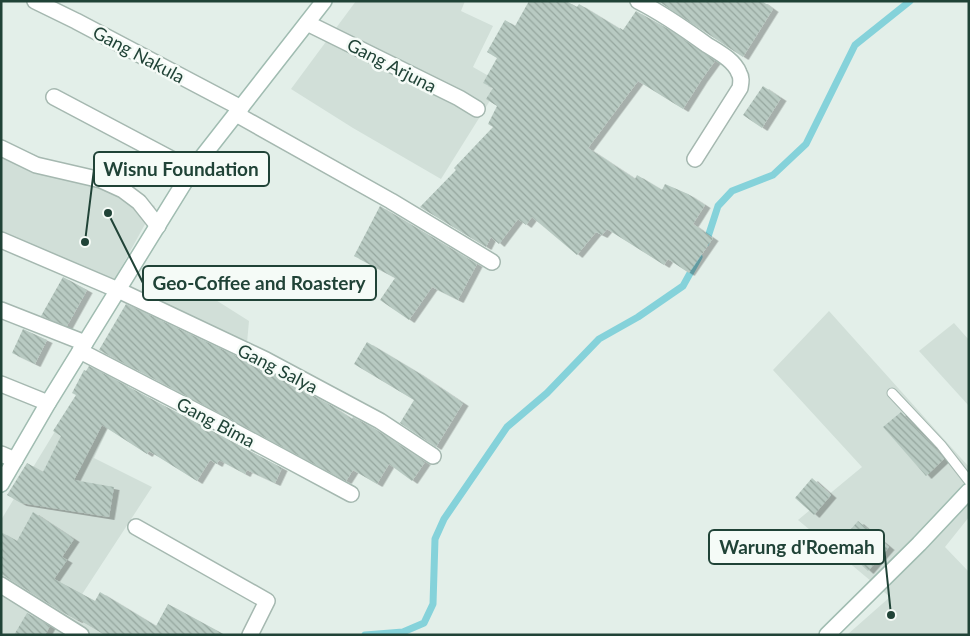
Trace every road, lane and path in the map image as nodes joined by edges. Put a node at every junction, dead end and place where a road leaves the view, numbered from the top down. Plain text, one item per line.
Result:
1 (35, 1) edge
2 (324, 1) edge
3 (638, 1) edge
4 (307, 23) junction
5 (54, 97) dead end
6 (476, 109) dead end
7 (239, 111) junction
8 (1, 148) edge
9 (695, 159) dead end
10 (192, 170) junction
11 (158, 226) junction
12 (1, 240) edge
13 (492, 262) dead end
14 (118, 290) junction
15 (1, 310) edge
16 (82, 347) junction
17 (1, 384) edge
18 (892, 394) dead end
19 (48, 403) junction
20 (434, 456) dead end
21 (8, 457) edge
22 (969, 481) edge
23 (1, 484) edge
24 (969, 492) edge
25 (350, 494) dead end
26 (136, 526) dead end
27 (1, 585) edge
28 (81, 635) edge
29 (250, 635) edge
30 (827, 635) edge

1 - 7 street, Gang Nakula
2 - 4 street
3 - 9 street
4 - 6 street, Gang Arjuna
4 - 7 street
5 - 10 street
7 - 10 street
7 - 13 street, Gang Nakula
8 - 11 street
10 - 11 street
11 - 14 street
12 - 14 street, Gang Salya
14 - 16 street
14 - 20 street, Gang Salya
15 - 16 street, Gang Bima
16 - 19 street
16 - 25 street, Gang Bima
17 - 19 street
18 - 22 lane
19 - 21 street
21 - 23 street
24 - 30 street
26 - 29 street
27 - 28 street

